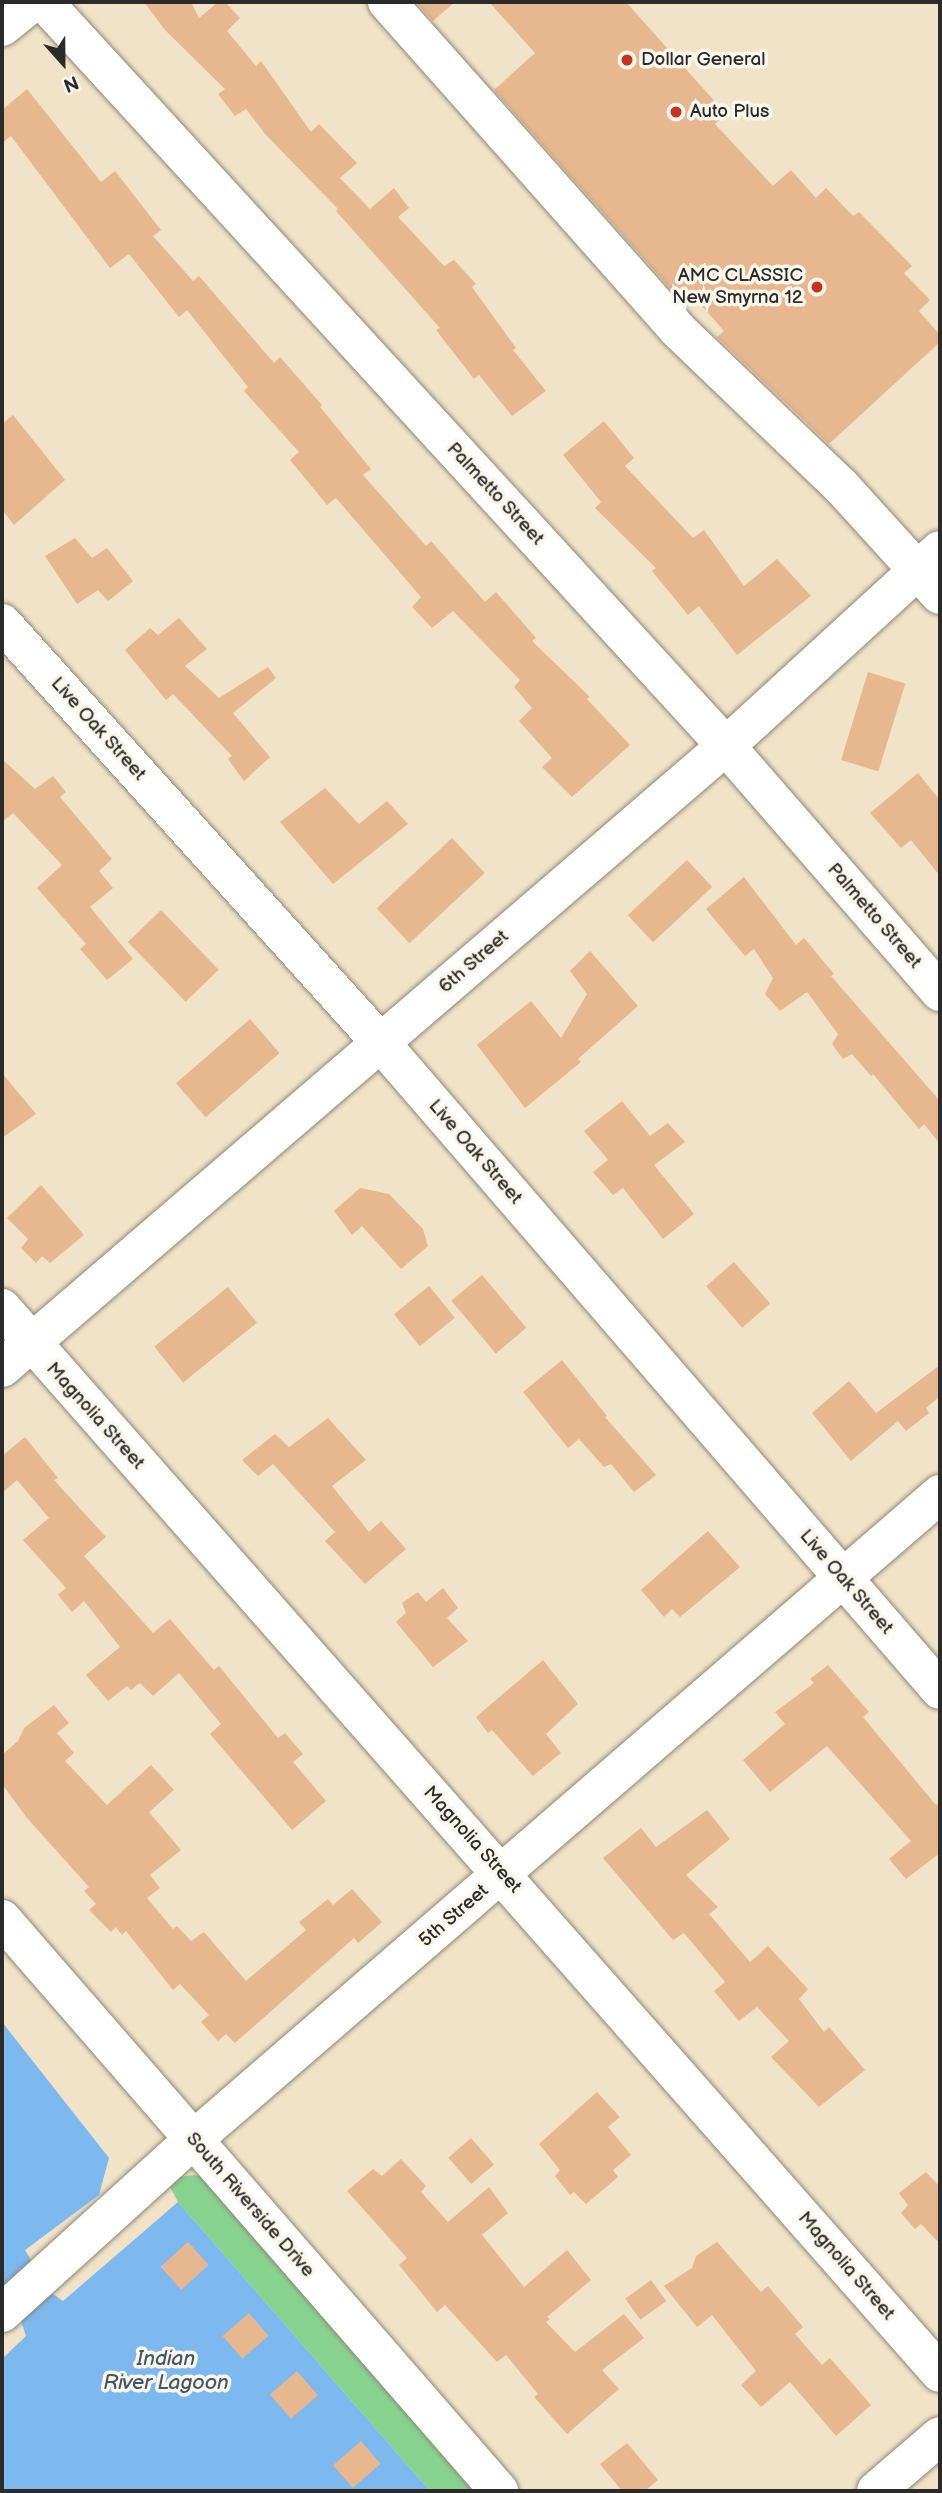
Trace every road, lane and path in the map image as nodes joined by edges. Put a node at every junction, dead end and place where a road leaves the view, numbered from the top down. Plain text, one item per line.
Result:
1 (33, 2) edge
2 (44, 2) edge
3 (387, 2) edge
4 (2, 27) edge
5 (933, 572) edge
6 (2, 623) edge
7 (726, 746) junction
8 (940, 992) edge
9 (380, 1042) junction
10 (2, 1308) edge
11 (32, 1344) junction
12 (2, 1368) edge
13 (940, 1494) edge
14 (843, 1580) junction
15 (940, 1690) edge
16 (502, 1874) junction
17 (2, 1919) edge
18 (193, 2140) junction
19 (4, 2311) edge
20 (940, 2373) edge
21 (940, 2436) edge
22 (499, 2491) edge
23 (876, 2491) edge

1 - 4 street
2 - 7 street, Palmetto Street
3 - 5 street
5 - 7 street, 6th Street
6 - 9 street, Live Oak Street
7 - 8 street, Palmetto Street
7 - 9 street, 6th Street
9 - 11 street, 6th Street
9 - 14 street, Live Oak Street
10 - 11 street, Magnolia Street
11 - 12 street, 6th Street
11 - 16 street, Magnolia Street
13 - 14 street, 5th Street
14 - 15 street, Live Oak Street
14 - 16 street, 5th Street
16 - 18 street, 5th Street
16 - 20 street, Magnolia Street
17 - 18 street, South Riverside Drive
18 - 19 street, 5th Street
18 - 22 street, South Riverside Drive
21 - 23 street

